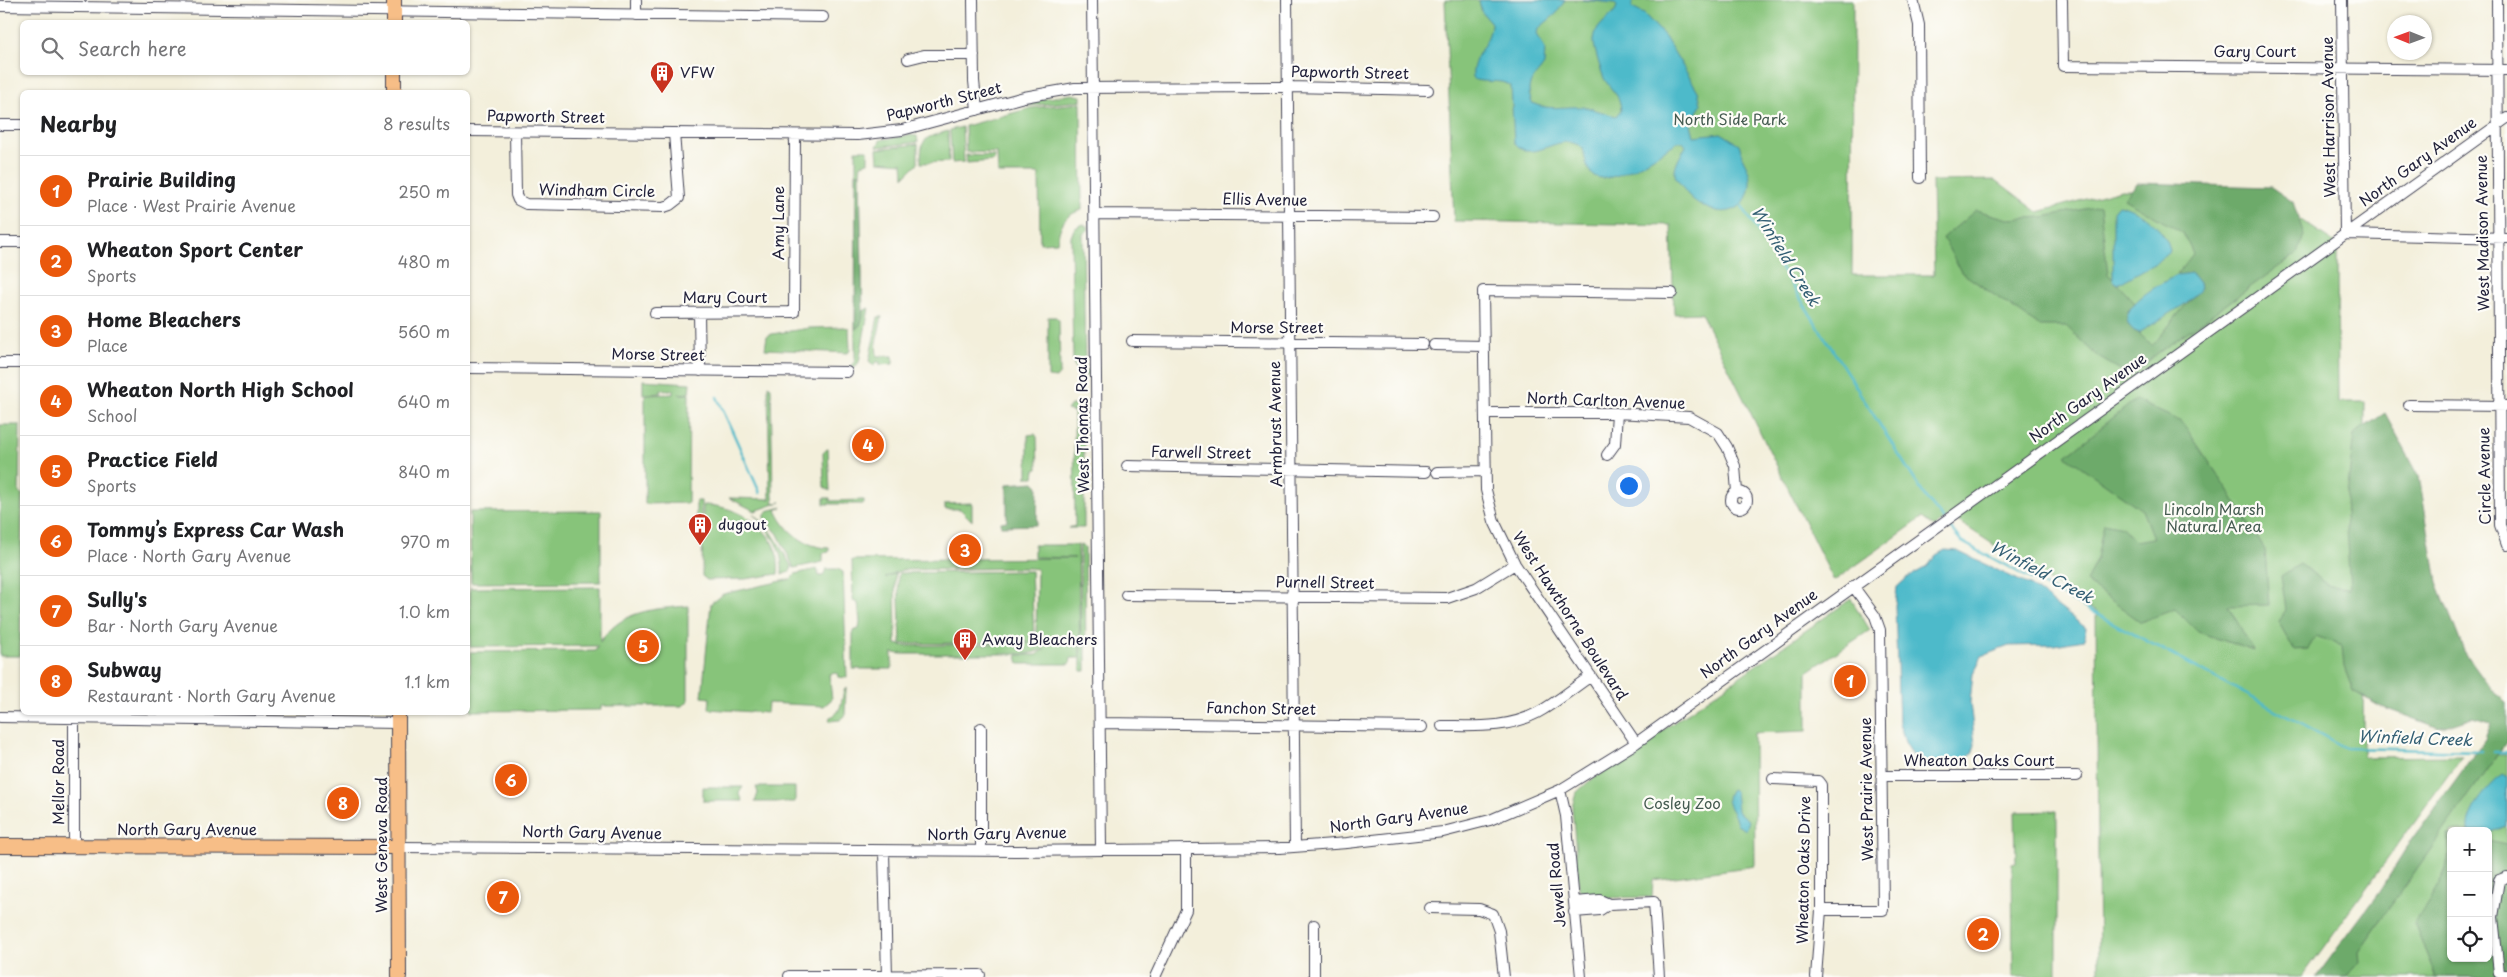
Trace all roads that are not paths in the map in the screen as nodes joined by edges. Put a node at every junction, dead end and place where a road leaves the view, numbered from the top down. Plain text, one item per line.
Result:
1 (636, 0) edge
2 (973, 0) edge
3 (1092, 0) edge
4 (1287, 0) edge
5 (1913, 0) edge
6 (2062, 0) edge
7 (2342, 0) edge
8 (2497, 0) edge
9 (0, 6) edge
10 (394, 12) edge
11 (636, 15) junction
12 (822, 17) dead end
13 (974, 54) junction
14 (908, 59) dead end
15 (2343, 68) junction
16 (2502, 70) edge
17 (394, 75) edge
18 (1289, 87) junction
19 (1094, 88) junction
20 (394, 90) edge
21 (1428, 90) dead end
22 (977, 110) junction
23 (2507, 118) edge
24 (0, 124) edge
25 (20, 125) edge
26 (2496, 126) junction
27 (470, 131) edge
28 (515, 132) junction
29 (674, 134) junction
30 (795, 135) junction
31 (1920, 178) dead end
32 (1096, 214) junction
33 (1289, 216) junction
34 (1433, 217) dead end
35 (2345, 234) junction
36 (2503, 238) edge
37 (0, 242) edge
38 (20, 242) edge
39 (1672, 293) dead end
40 (794, 312) joint
41 (655, 313) dead end
42 (699, 313) junction
43 (1132, 341) dead end
44 (1291, 343) junction
45 (1423, 344) dead end
46 (1434, 345) dead end
47 (1484, 346) junction
48 (0, 363) edge
49 (20, 363) edge
50 (470, 368) edge
51 (700, 371) junction
52 (847, 372) dead end
53 (2408, 405) dead end
54 (2503, 406) edge
55 (1485, 413) junction
56 (1617, 413) junction
57 (1607, 456) dead end
58 (1126, 466) dead end
59 (1292, 470) junction
60 (1426, 472) dead end
61 (1437, 472) dead end
62 (1486, 472) junction
63 (1737, 492) dead end
64 (2507, 545) edge
65 (1514, 564) junction
66 (1854, 586) junction
67 (1126, 595) dead end
68 (1293, 597) junction
69 (1591, 676) junction
70 (0, 717) edge
71 (74, 718) junction
72 (398, 718) edge
73 (1101, 722) junction
74 (1294, 724) junction
75 (1442, 726) dead end
76 (1422, 727) dead end
77 (980, 728) dead end
78 (1636, 743) junction
79 (1881, 776) junction
80 (2077, 776) dead end
81 (1773, 779) dead end
82 (1560, 790) junction
83 (0, 846) edge
84 (74, 846) junction
85 (398, 847) junction
86 (1295, 847) junction
87 (1101, 849) junction
88 (1186, 849) junction
89 (981, 850) junction
90 (884, 851) junction
91 (2507, 877) edge
92 (1574, 907) junction
93 (1430, 908) dead end
94 (1820, 910) junction
95 (1314, 925) dead end
96 (980, 975) dead end
97 (2507, 975) edge
98 (789, 976) dead end
99 (888, 976) edge
100 (400, 977) edge
101 (1155, 977) edge
102 (1314, 977) edge
103 (1504, 977) edge
104 (1581, 977) edge
105 (1659, 977) edge
106 (1816, 977) edge

1 - 11 street
2 - 13 street
3 - 19 street, West Thomas Road
4 - 18 street, Armbrust Avenue
5 - 31 street
6 - 15 street, Gary Court
7 - 15 street, West Harrison Avenue
8 - 16 street, West Madison Avenue
9 - 10 street
10 - 11 street
11 - 12 street
13 - 14 street
13 - 22 street
15 - 16 street, Gary Court
15 - 35 street, West Harrison Avenue
16 - 26 street, West Madison Avenue
17 - 20 main road
18 - 19 street, Papworth Street
18 - 21 street, Papworth Street
18 - 33 street, Armbrust Avenue
19 - 22 street, Papworth Street
19 - 32 street, West Thomas Road
22 - 30 street, Papworth Street
23 - 26 street, North Gary Avenue
24 - 25 street
26 - 35 street, North Gary Avenue
26 - 36 street, West Madison Avenue
27 - 28 street, Papworth Street
28 - 29 street, Papworth Street
28 - 29 street, Windham Circle
29 - 30 street, Papworth Street
30 - 40 street, Amy Lane
32 - 33 street, Ellis Avenue
32 - 73 street, West Thomas Road
33 - 34 street, Ellis Avenue
33 - 44 street, Armbrust Avenue
35 - 36 street
35 - 66 street, North Gary Avenue
36 - 54 street, West Madison Avenue
37 - 38 street
39 - 47 street, West Hawthorne Boulevard
40 - 42 street, Mary Court
41 - 42 street, Mary Court
42 - 51 street
43 - 44 street, Morse Street
44 - 45 street, Morse Street
44 - 59 street, Armbrust Avenue
46 - 47 street
47 - 55 street, West Hawthorne Boulevard
48 - 49 street
50 - 51 street, Morse Street
51 - 52 street, Morse Street
53 - 54 street
54 - 64 street, Circle Avenue
55 - 56 street, North Carlton Avenue
55 - 62 street, West Hawthorne Boulevard
56 - 57 street
56 - 63 street, North Carlton Avenue
58 - 59 street, Farwell Street
59 - 60 street, Farwell Street
59 - 68 street, Armbrust Avenue
61 - 62 street
62 - 65 street, West Hawthorne Boulevard
65 - 68 street, Purnell Street
65 - 69 street, West Hawthorne Boulevard
66 - 78 street, North Gary Avenue
66 - 79 street, West Prairie Avenue
67 - 68 street, Purnell Street
68 - 74 street, Armbrust Avenue
69 - 75 street
69 - 78 street, West Hawthorne Boulevard
70 - 71 street
71 - 72 street
71 - 84 street, Mellor Road
72 - 85 main road, West Geneva Road
73 - 74 street, Fanchon Street
73 - 87 street, West Thomas Road
74 - 76 street, Fanchon Street
74 - 86 street, Armbrust Avenue
77 - 89 street
78 - 82 street, North Gary Avenue
79 - 80 street, Wheaton Oaks Court
79 - 94 street, West Prairie Avenue
81 - 94 street, Wheaton Oaks Drive
82 - 86 street, North Gary Avenue
82 - 92 street, Jewell Road
83 - 84 main road, North Gary Avenue
84 - 85 main road, North Gary Avenue
85 - 90 street, North Gary Avenue
85 - 100 main road, West Geneva Road
86 - 88 street, North Gary Avenue
87 - 88 street, North Gary Avenue
87 - 89 street, North Gary Avenue
88 - 101 street
89 - 90 street, North Gary Avenue
90 - 99 street
91 - 97 street
92 - 104 street, Jewell Road
92 - 105 street
93 - 103 street
94 - 106 street, Wheaton Oaks Drive
95 - 102 street
96 - 99 street
98 - 99 street

